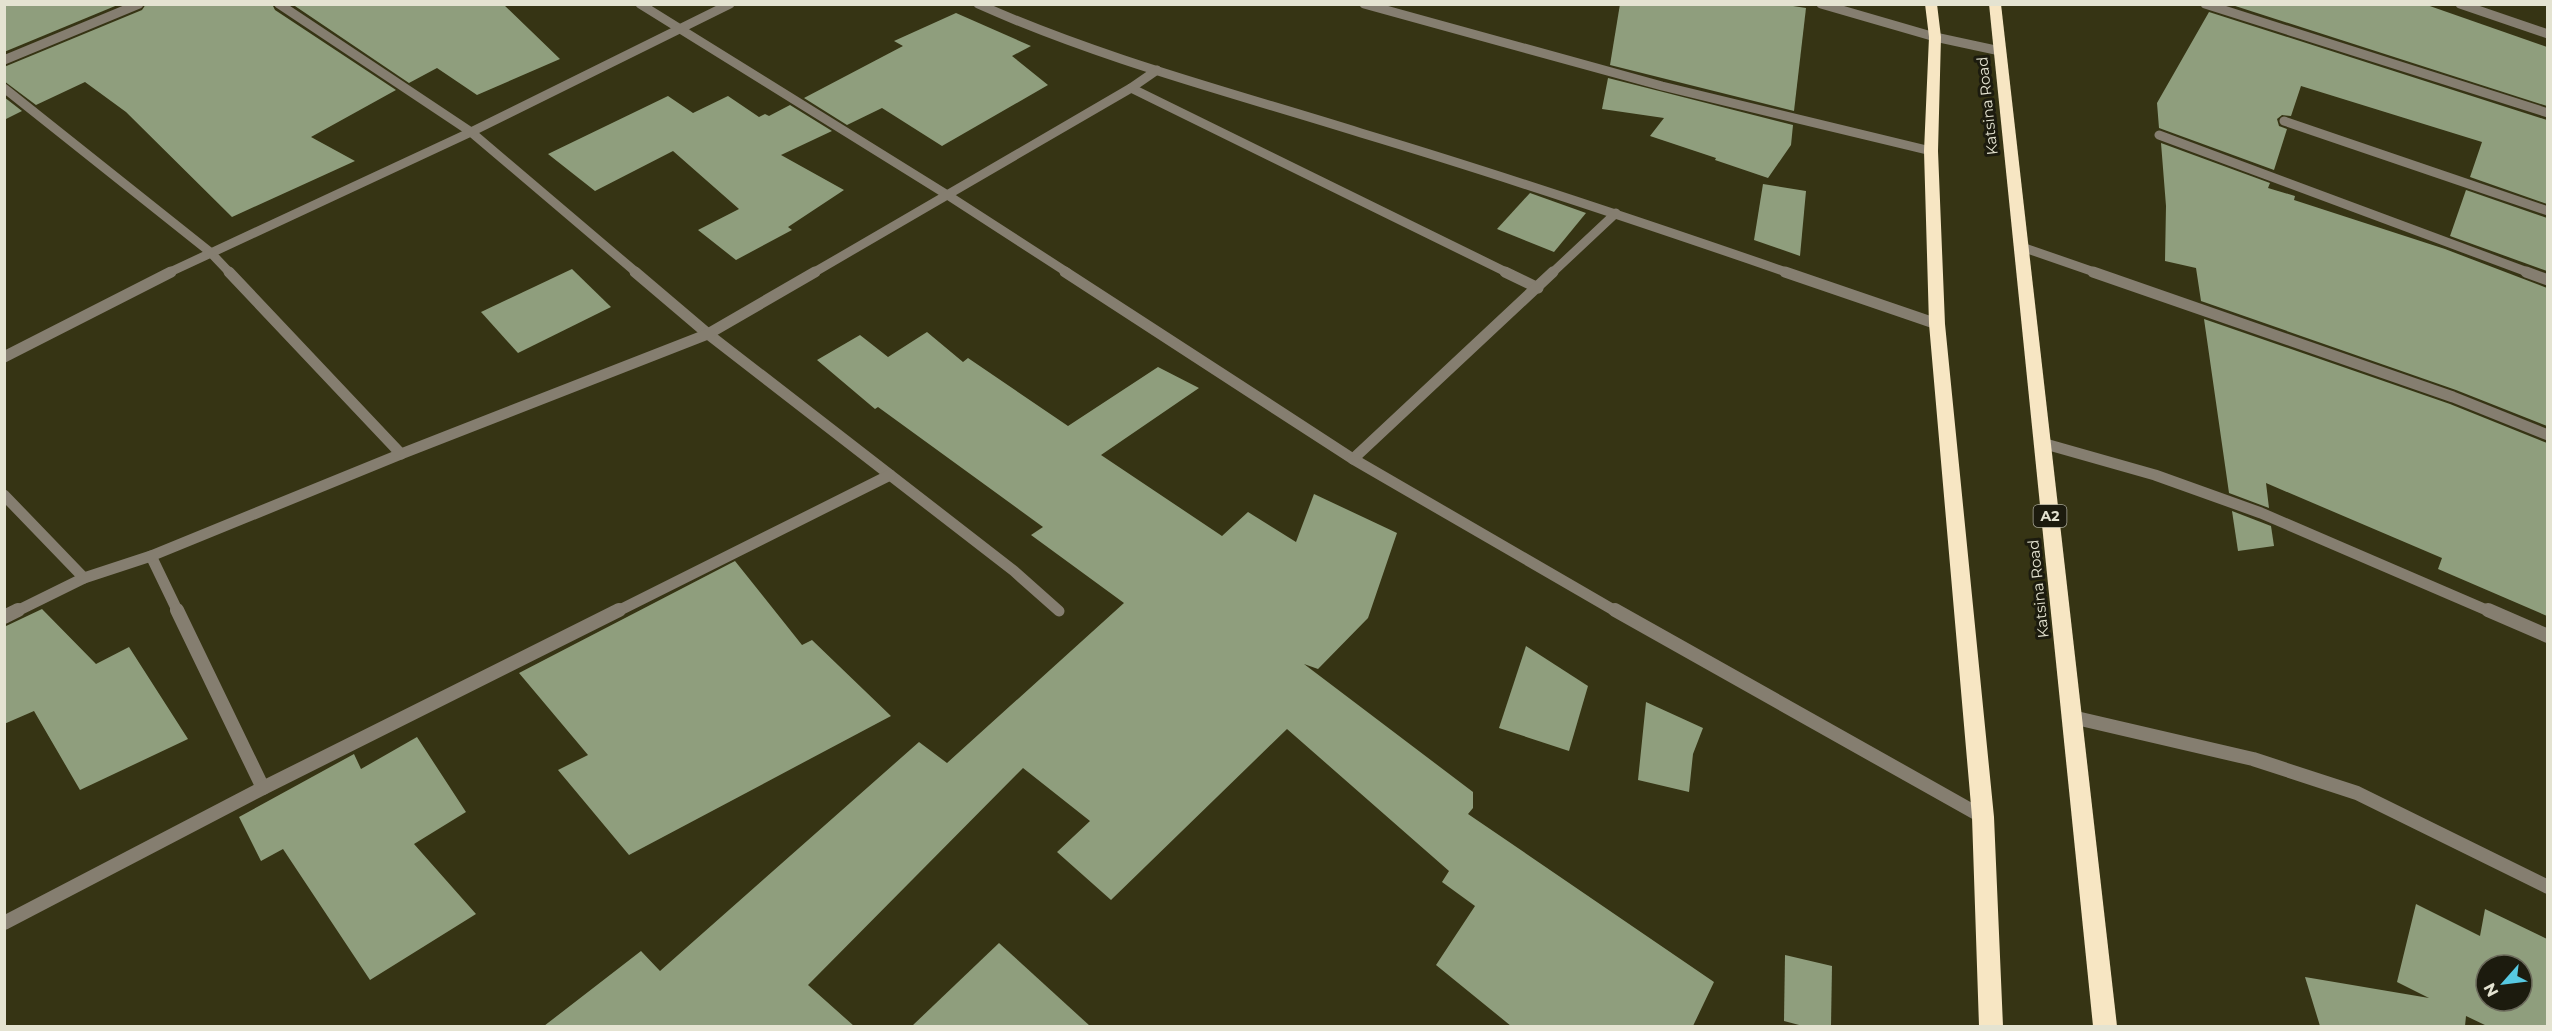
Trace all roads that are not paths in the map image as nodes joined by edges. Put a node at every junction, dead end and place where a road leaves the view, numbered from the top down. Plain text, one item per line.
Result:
1 (139, 4) edge
2 (279, 4) edge
3 (640, 4) edge
4 (730, 4) edge
5 (978, 4) edge
6 (1364, 4) edge
7 (1821, 4) edge
8 (1931, 4) edge
9 (1995, 4) edge
10 (2205, 4) edge
11 (2460, 4) edge
12 (680, 28) junction
13 (2547, 34) edge
14 (1935, 37) junction
15 (2000, 51) junction
16 (4, 60) edge
17 (1157, 70) junction
18 (4, 88) edge
19 (1131, 88) junction
20 (2547, 113) edge
21 (2284, 121) dead end
22 (471, 132) junction
23 (2159, 135) dead end
24 (1931, 152) junction
25 (949, 196) junction
26 (2547, 212) edge
27 (1616, 213) junction
28 (2022, 247) junction
29 (210, 252) junction
30 (2547, 280) edge
31 (1538, 288) junction
32 (1937, 324) junction
33 (708, 334) junction
34 (4, 357) edge
35 (2547, 435) edge
36 (2042, 443) junction
37 (401, 454) junction
38 (1353, 459) junction
39 (890, 475) junction
40 (4, 495) edge
41 (152, 556) junction
42 (84, 578) junction
43 (1059, 611) dead end
44 (4, 617) edge
45 (2547, 636) edge
46 (2072, 717) junction
47 (263, 788) junction
48 (1983, 817) junction
49 (2547, 887) edge
50 (4, 923) edge
51 (1991, 1026) edge
52 (2104, 1026) edge

1 - 16 street
2 - 22 street
3 - 12 street
4 - 12 street
5 - 17 street
6 - 24 street
7 - 14 street
8 - 14 highway
9 - 15 highway, Katsina Road / A2
10 - 20 street
11 - 13 street
12 - 22 street
12 - 25 street
14 - 15 street
14 - 24 highway
15 - 28 highway, Katsina Road / A2
17 - 19 street
17 - 27 street
18 - 29 street
19 - 25 street
19 - 31 street
21 - 26 street
22 - 29 street
22 - 33 street
23 - 30 street
24 - 32 highway
25 - 33 street
25 - 38 street
27 - 31 street
27 - 32 street
28 - 35 street
28 - 36 highway, Katsina Road / A2
29 - 34 street
29 - 37 street
31 - 38 street
32 - 48 highway
33 - 37 street
33 - 39 street
36 - 45 street
36 - 46 highway, Katsina Road / A2
37 - 41 street
38 - 48 street
39 - 43 street
39 - 47 street
40 - 42 street
41 - 42 street
41 - 47 street
42 - 44 street
46 - 49 street
46 - 52 highway, Katsina Road / A2
47 - 50 street
48 - 51 highway

